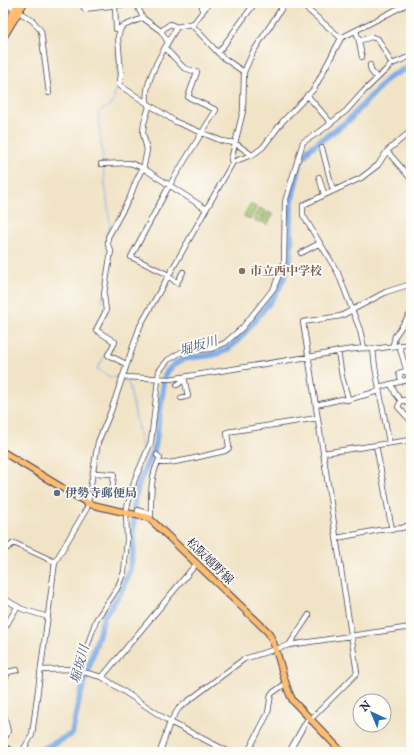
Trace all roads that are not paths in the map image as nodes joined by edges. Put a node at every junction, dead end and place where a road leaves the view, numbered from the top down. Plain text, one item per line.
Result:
1 (5, 3) edge
2 (19, 3) edge
3 (24, 3) edge
4 (136, 3) edge
5 (140, 3) edge
6 (202, 3) edge
7 (209, 3) edge
8 (255, 3) edge
9 (285, 3) edge
10 (300, 3) edge
11 (409, 3) edge
12 (116, 5) junction
13 (84, 9) dead end
14 (17, 11) junction
15 (202, 12) junction
16 (144, 18) junction
17 (191, 24) junction
18 (177, 27) junction
19 (119, 28) junction
20 (3, 29) edge
21 (161, 31) junction
22 (356, 31) junction
23 (3, 38) edge
24 (341, 38) junction
25 (359, 41) junction
26 (168, 42) junction
27 (164, 48) junction
28 (218, 53) junction
29 (411, 56) edge
30 (362, 57) dead end
31 (392, 64) junction
32 (370, 65) dead end
33 (244, 72) junction
34 (377, 78) junction
35 (49, 93) dead end
36 (307, 95) junction
37 (146, 102) junction
38 (331, 123) junction
39 (411, 131) edge
40 (203, 132) junction
41 (235, 143) junction
42 (322, 148) dead end
43 (387, 151) junction
44 (252, 155) junction
45 (233, 162) junction
46 (103, 164) dead end
47 (143, 168) junction
48 (320, 177) dead end
49 (411, 179) edge
50 (169, 186) junction
51 (334, 190) junction
52 (324, 194) junction
53 (206, 209) junction
54 (320, 243) junction
55 (300, 253) dead end
56 (183, 272) dead end
57 (168, 276) junction
58 (411, 284) edge
59 (353, 309) junction
60 (411, 313) edge
61 (411, 344) edge
62 (393, 345) junction
63 (399, 345) junction
64 (364, 348) junction
65 (373, 349) junction
66 (338, 351) junction
67 (308, 358) junction
68 (126, 364) junction
69 (406, 371) junction
70 (158, 377) junction
71 (122, 378) junction
72 (185, 378) junction
73 (410, 379) edge
74 (401, 382) junction
75 (391, 384) junction
76 (177, 385) dead end
77 (378, 389) junction
78 (181, 398) dead end
79 (347, 400) junction
80 (401, 401) junction
81 (316, 404) junction
82 (411, 405) edge
83 (318, 418) junction
84 (411, 421) edge
85 (411, 440) edge
86 (389, 442) junction
87 (376, 445) junction
88 (3, 452) edge
89 (323, 453) junction
90 (157, 455) dead end
91 (158, 462) junction
92 (93, 473) junction
93 (90, 493) junction
94 (89, 504) junction
95 (126, 511) junction
96 (138, 514) junction
97 (411, 524) edge
98 (392, 530) junction
99 (336, 538) junction
100 (3, 551) edge
101 (55, 562) junction
102 (197, 564) junction
103 (3, 598) edge
104 (17, 607) junction
105 (309, 615) dead end
106 (48, 617) junction
107 (411, 627) edge
108 (3, 631) edge
109 (351, 636) junction
110 (289, 645) junction
111 (275, 649) junction
112 (17, 670) dead end
113 (41, 670) junction
114 (81, 671) junction
115 (102, 676) junction
116 (3, 684) edge
117 (285, 684) junction
118 (3, 710) edge
119 (310, 720) junction
120 (170, 722) junction
121 (3, 741) edge
122 (3, 746) edge
123 (14, 752) edge
124 (22, 752) edge
125 (160, 752) edge
126 (229, 752) edge
127 (248, 752) edge
128 (288, 752) edge
129 (342, 752) edge

1 - 14 street
2 - 14 main road
3 - 14 main road
4 - 5 street
4 - 12 street
4 - 16 street
6 - 15 street
7 - 15 street
8 - 28 street
9 - 33 street
10 - 24 street
11 - 22 street
12 - 13 street
12 - 19 street
14 - 20 main road
14 - 23 main road
14 - 35 street
15 - 17 street
16 - 19 street
16 - 21 street
17 - 18 street
17 - 28 street
18 - 21 street
18 - 26 street
19 - 37 street
21 - 26 street
22 - 24 street
22 - 25 street
24 - 36 street
25 - 30 street
25 - 31 street
26 - 27 street
27 - 37 street
27 - 40 street
28 - 33 street
29 - 31 street
31 - 34 street
32 - 34 street
33 - 41 street
34 - 38 street
36 - 38 street
36 - 44 street
37 - 40 street
37 - 47 street
38 - 70 street
39 - 43 street
40 - 41 street
40 - 50 street
41 - 44 street
41 - 45 street
42 - 51 street
43 - 49 street
43 - 51 street
44 - 45 street
45 - 53 street
46 - 47 street
47 - 50 street
47 - 68 street
48 - 52 street
50 - 53 street
50 - 57 street
51 - 52 street
52 - 54 street
53 - 57 street
54 - 55 street
54 - 59 street
56 - 57 street
57 - 68 street
58 - 59 street
59 - 64 street
59 - 67 street
60 - 62 street
61 - 63 street
62 - 63 street
62 - 65 street
63 - 69 street
64 - 65 street
64 - 66 street
65 - 77 street
66 - 67 street
66 - 79 street
67 - 72 street
67 - 81 street
68 - 71 street
69 - 73 street
69 - 74 street
70 - 71 street
70 - 72 street
70 - 95 street
71 - 92 street
72 - 76 street
72 - 78 street
73 - 74 street
74 - 75 street
75 - 77 street
75 - 80 street
77 - 79 street
77 - 86 street
79 - 81 street
80 - 82 street
80 - 84 street
81 - 83 street
83 - 89 street
83 - 91 street
85 - 86 street
86 - 87 street
87 - 89 street
87 - 98 street
88 - 94 main road, 松阪嬉野線
89 - 99 street
90 - 91 street
91 - 96 street
92 - 93 street
92 - 93 street
93 - 94 street
94 - 95 main road, 松阪嬉野線
94 - 101 street
95 - 96 main road, 松阪嬉野線
95 - 114 street
96 - 102 main road, 松阪嬉野線
97 - 98 street
98 - 99 street
99 - 109 street
100 - 101 street
101 - 106 street
102 - 111 main road, 松阪嬉野線
102 - 115 street
103 - 104 street
104 - 106 street
104 - 108 street
105 - 110 street
106 - 113 street
107 - 109 street
109 - 110 street
109 - 119 street
110 - 111 street
111 - 117 main road, 松阪嬉野線
111 - 120 street
112 - 116 street
113 - 114 street
113 - 124 street
114 - 115 street
115 - 120 street
117 - 119 main road, 松阪嬉野線
117 - 127 street
118 - 121 street
119 - 128 street
119 - 129 main road, 松阪嬉野線
120 - 125 street
120 - 126 street
122 - 123 street

